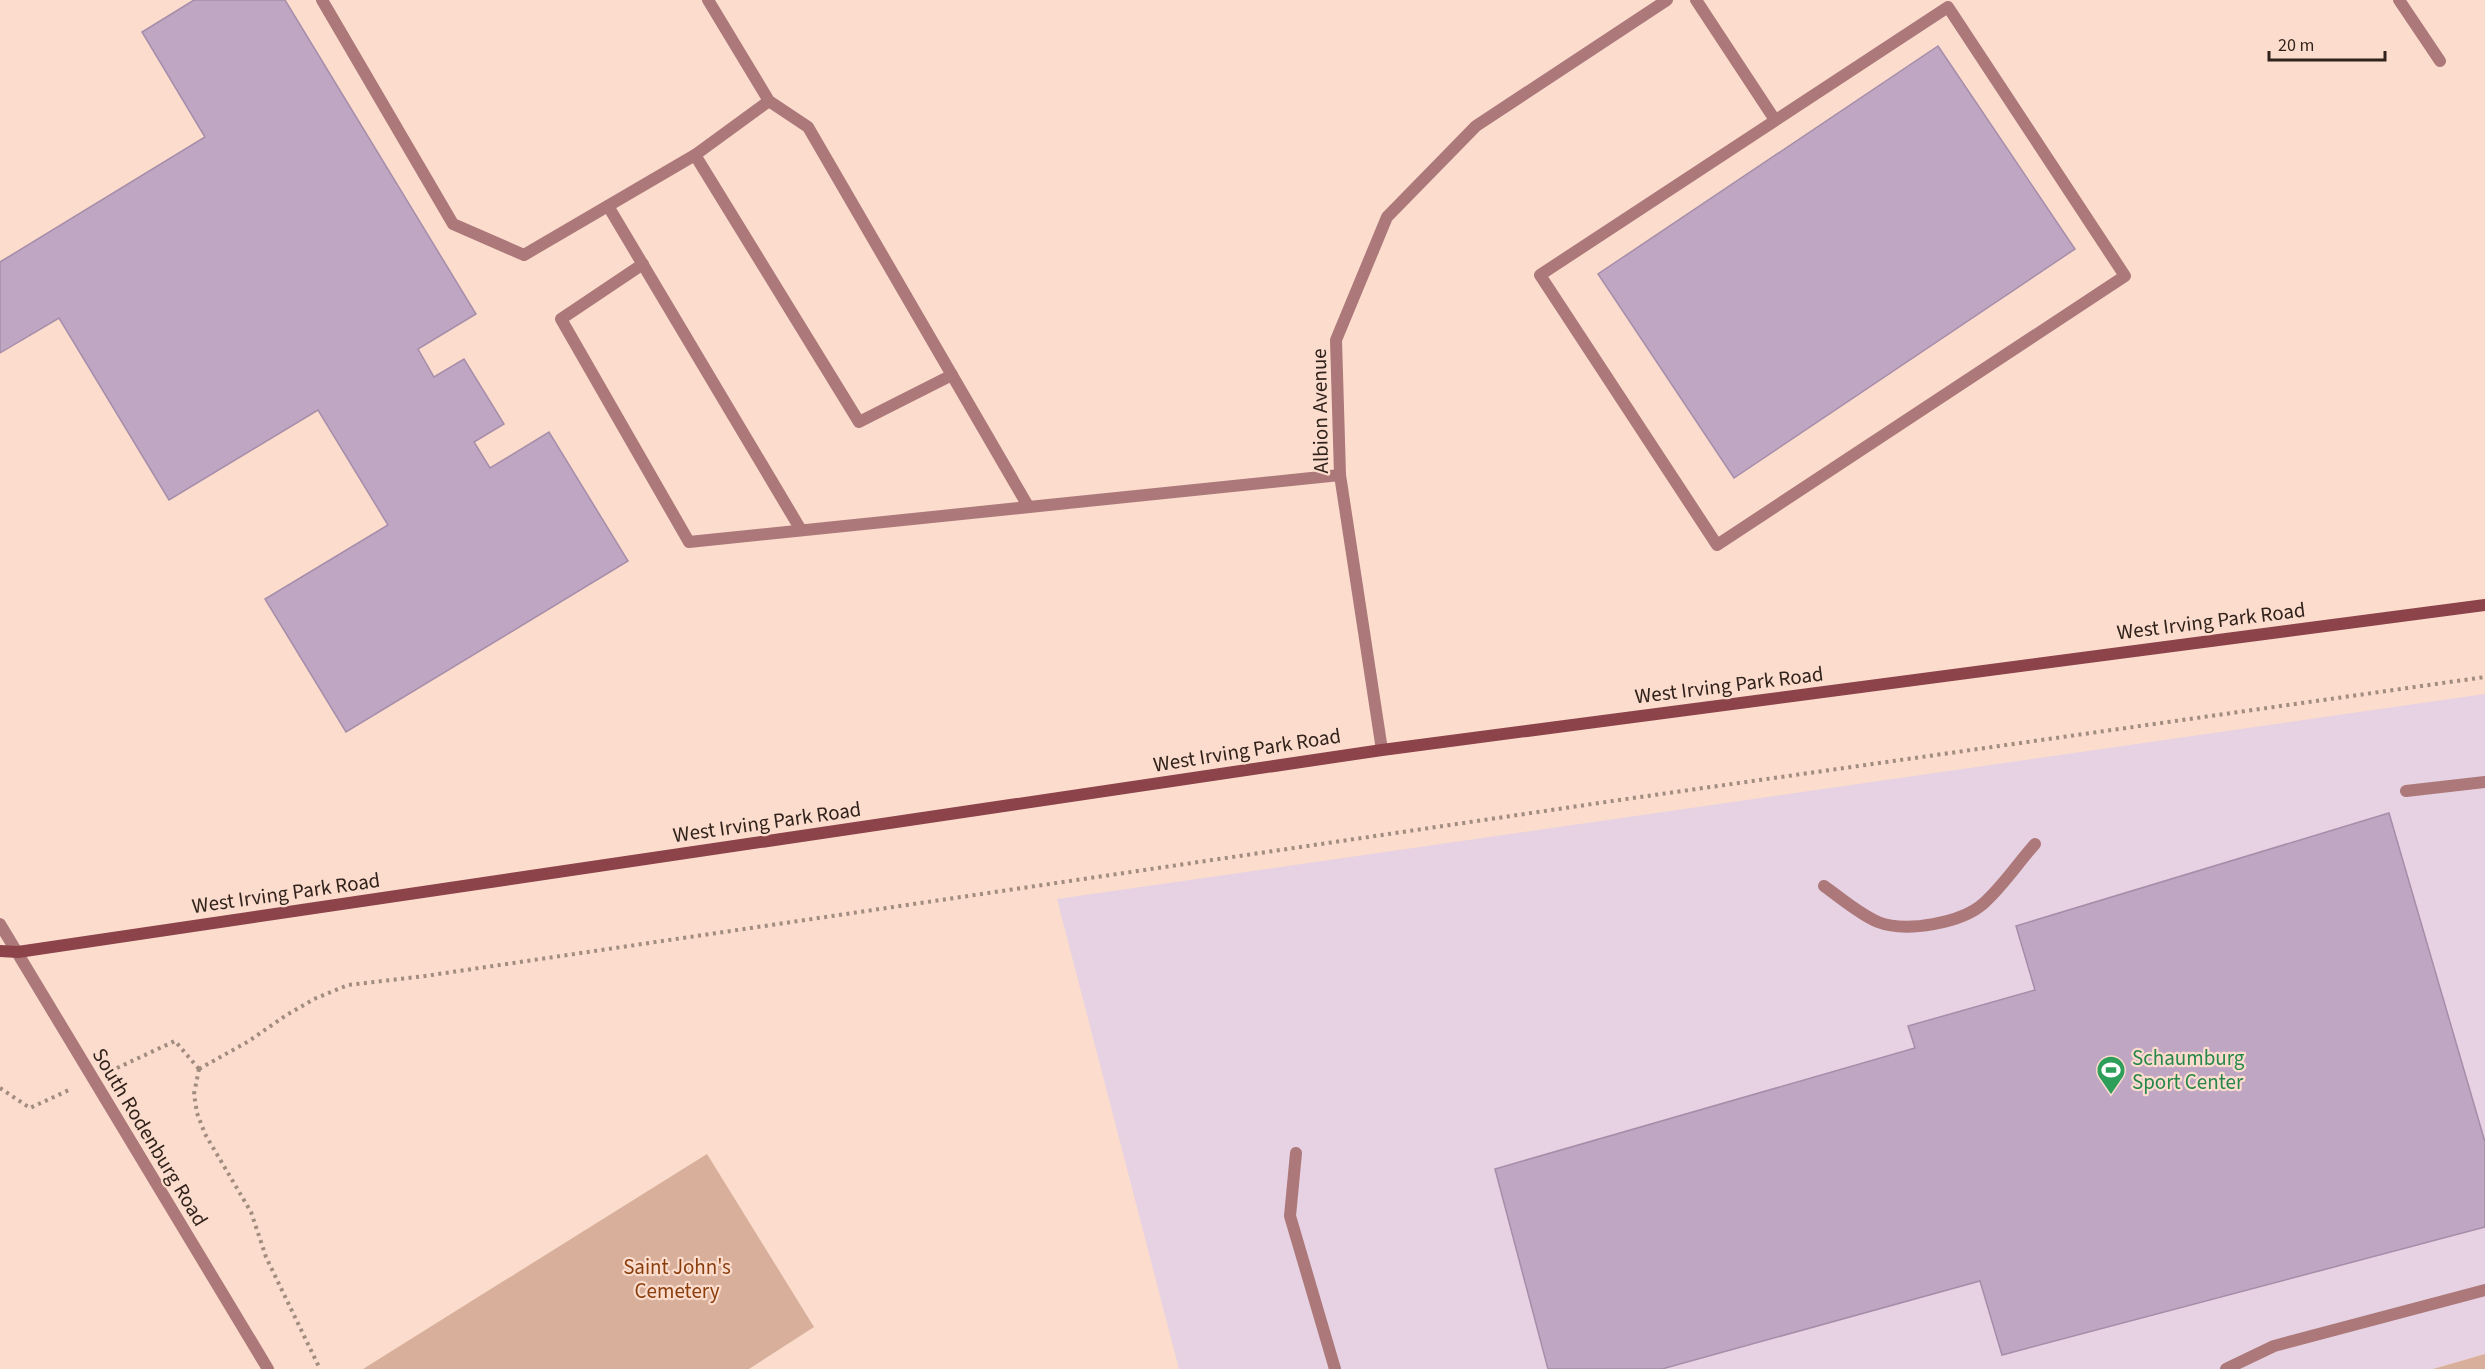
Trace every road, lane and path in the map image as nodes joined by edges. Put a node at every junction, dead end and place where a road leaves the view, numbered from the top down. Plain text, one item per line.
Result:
1 (322, 0) edge
2 (708, 0) edge
3 (1667, 0) edge
4 (1696, 0) edge
5 (2399, 0) edge
6 (2440, 61) dead end
7 (769, 101) junction
8 (1775, 120) junction
9 (695, 155) junction
10 (608, 206) junction
11 (643, 264) junction
12 (952, 375) junction
13 (1340, 475) junction
14 (1028, 506) junction
15 (801, 530) junction
16 (2485, 605) edge
17 (2485, 677) edge
18 (1382, 750) junction
19 (2485, 782) edge
20 (2406, 791) dead end
21 (2035, 844) dead end
22 (1824, 886) dead end
23 (0, 924) edge
24 (0, 951) edge
25 (18, 952) junction
26 (0, 961) edge
27 (175, 1041) dead end
28 (199, 1069) junction
29 (0, 1088) edge
30 (30, 1108) dead end
31 (1296, 1153) dead end
32 (2485, 1290) edge
33 (268, 1369) edge
34 (320, 1369) edge
35 (1335, 1369) edge
36 (2226, 1369) edge

1 - 10 street
2 - 7 street
3 - 13 street, Albion Avenue
4 - 8 street
5 - 6 street
7 - 9 street
7 - 12 street
8 - 8 street
9 - 10 street
9 - 12 street
10 - 11 street
11 - 15 street
11 - 15 street
12 - 14 street
13 - 14 street
13 - 18 street, Albion Avenue
14 - 15 street
16 - 18 main road, West Irving Park Road
17 - 28 path
18 - 25 main road, West Irving Park Road
19 - 20 street
21 - 22 street
23 - 25 street, South Rodenburg Road
24 - 25 main road, West Irving Park Road
25 - 26 main road, West Irving Park Road
25 - 33 street, South Rodenburg Road
27 - 28 path
28 - 34 path
29 - 30 path
31 - 35 street
32 - 36 street

